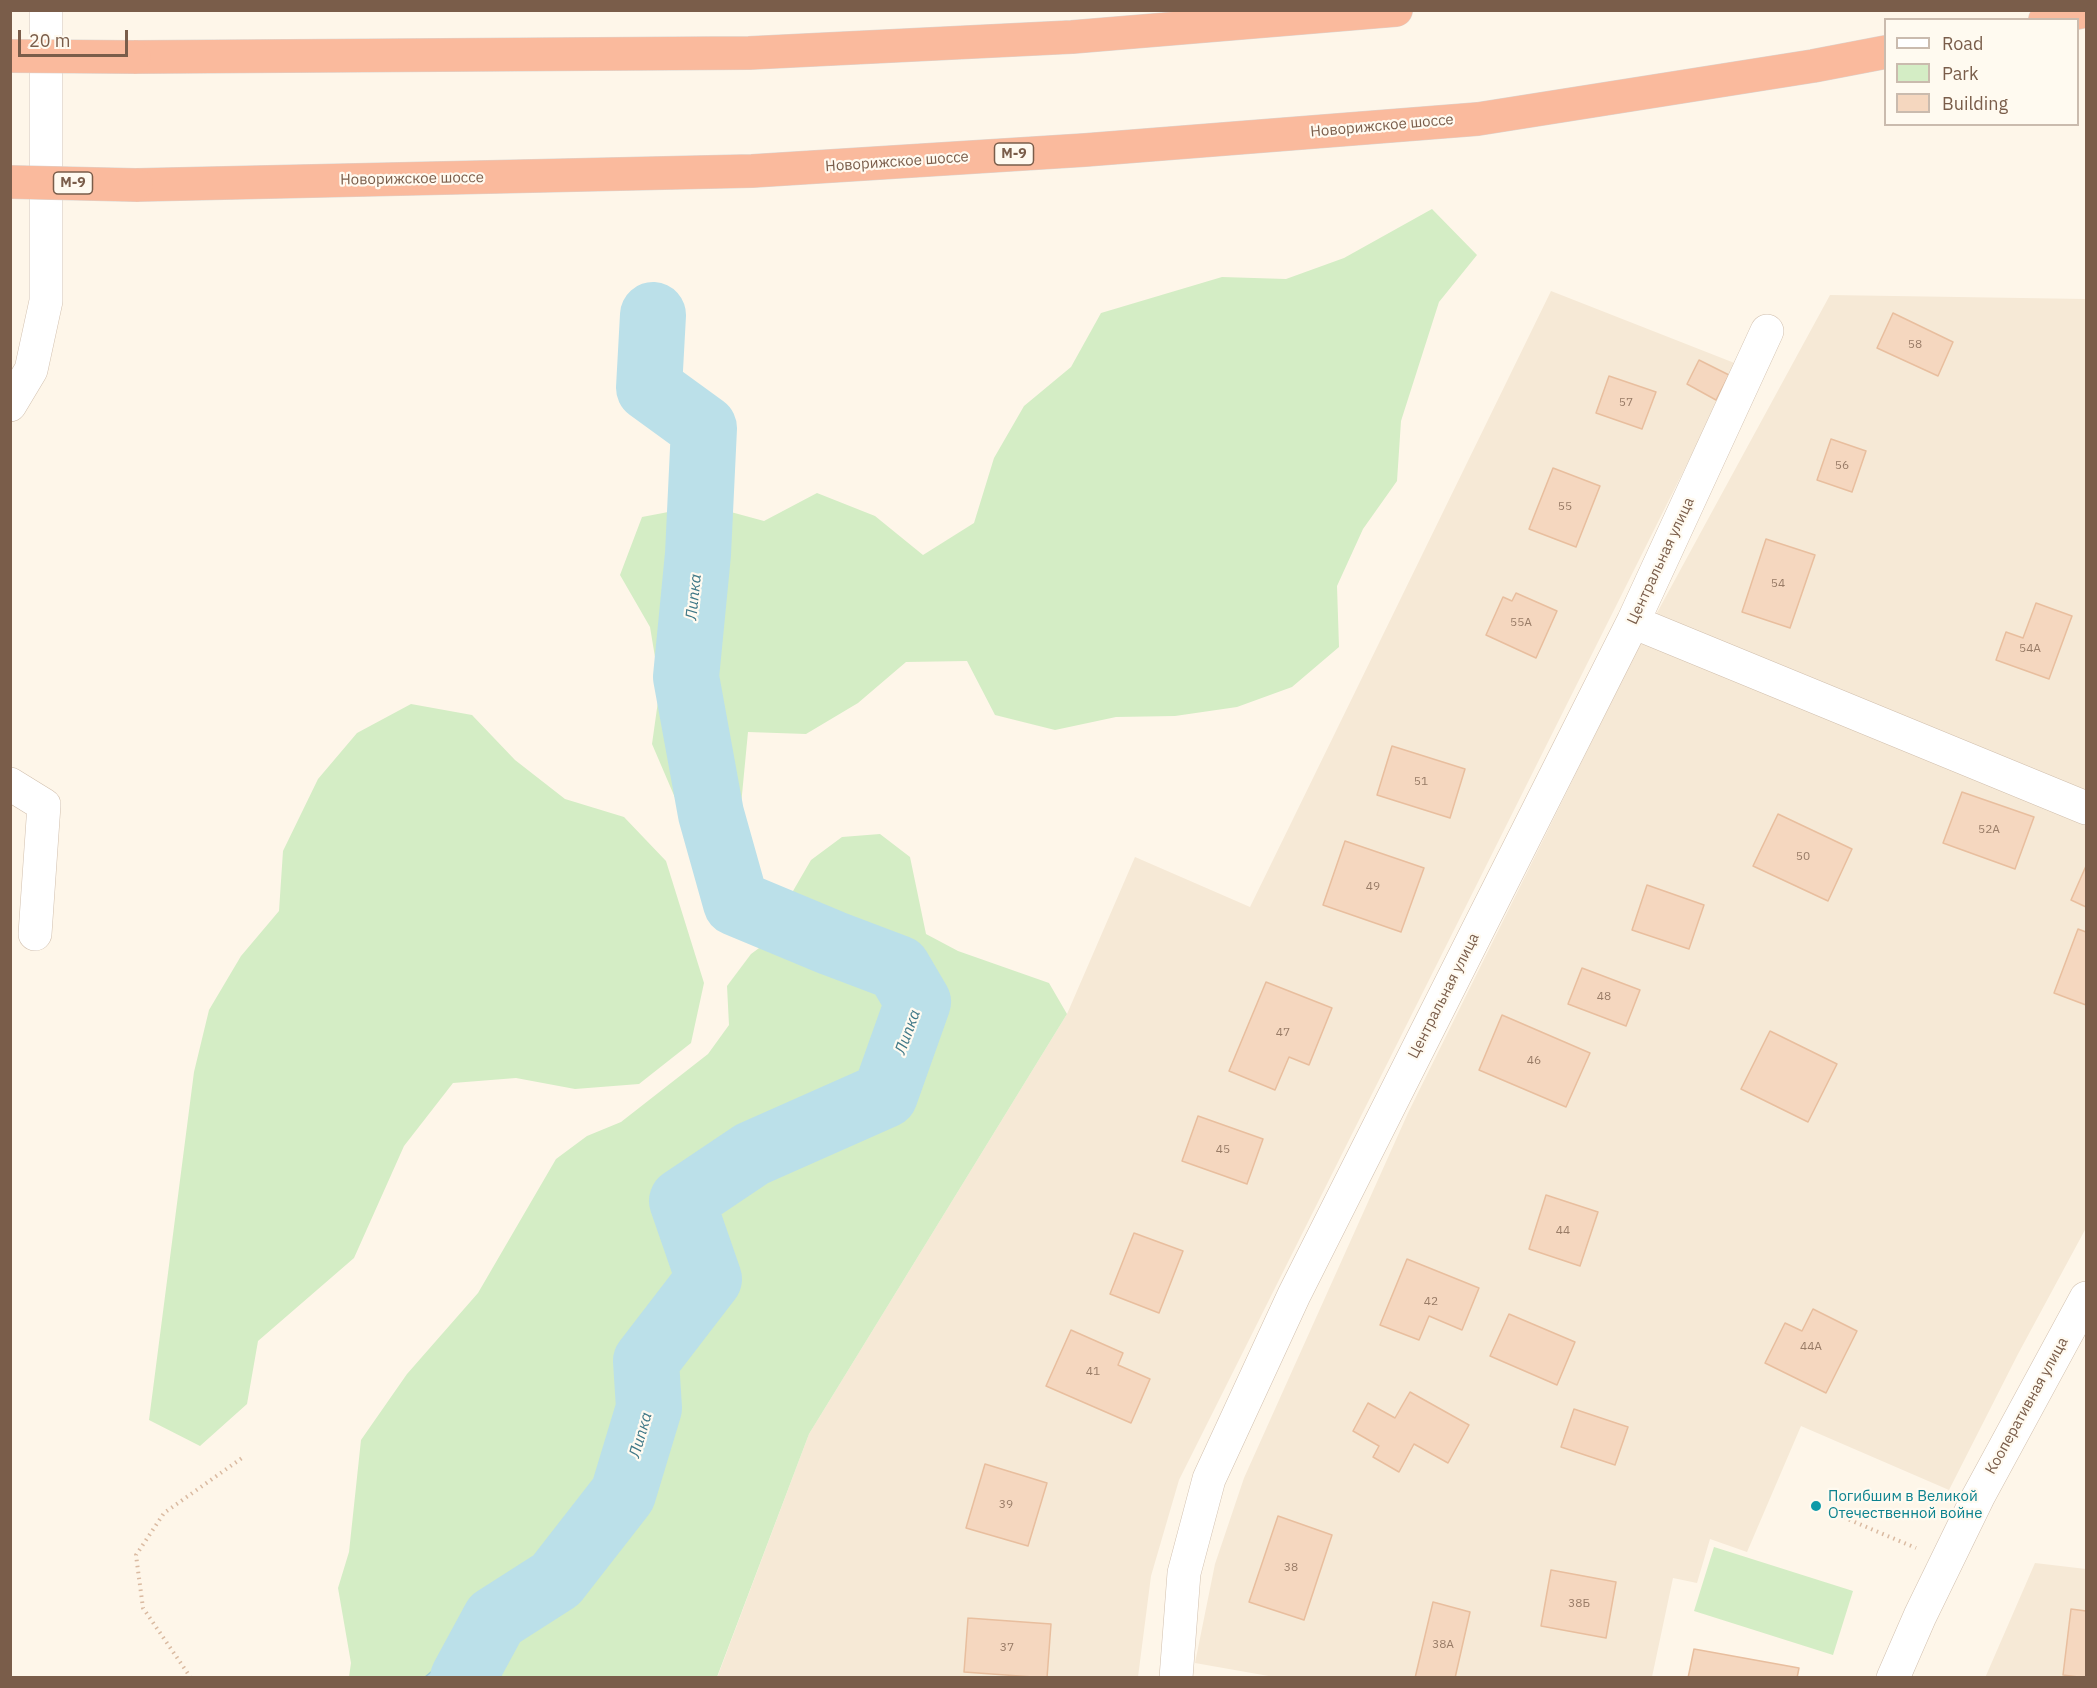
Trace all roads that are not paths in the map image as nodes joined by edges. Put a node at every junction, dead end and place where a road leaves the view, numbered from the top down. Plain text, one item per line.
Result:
1 (46, 10) edge
2 (1396, 10) edge
3 (2086, 11) edge
4 (2054, 18) edge
5 (1884, 52) edge
6 (10, 56) edge
7 (10, 182) edge
8 (1767, 331) dead end
9 (10, 405) edge
10 (1633, 622) junction
11 (10, 784) edge
12 (2086, 808) edge
13 (35, 934) dead end
14 (2086, 1298) edge
15 (1176, 1677) edge
16 (1893, 1677) edge

1 - 9 street
2 - 6 highway, bridge
3 - 4 highway
5 - 7 highway, Новорижское шоссе / М-9, bridge
8 - 10 street, Центральная улица
10 - 12 street
10 - 15 street, Центральная улица
11 - 13 street
14 - 16 street, Кооперативная улица

